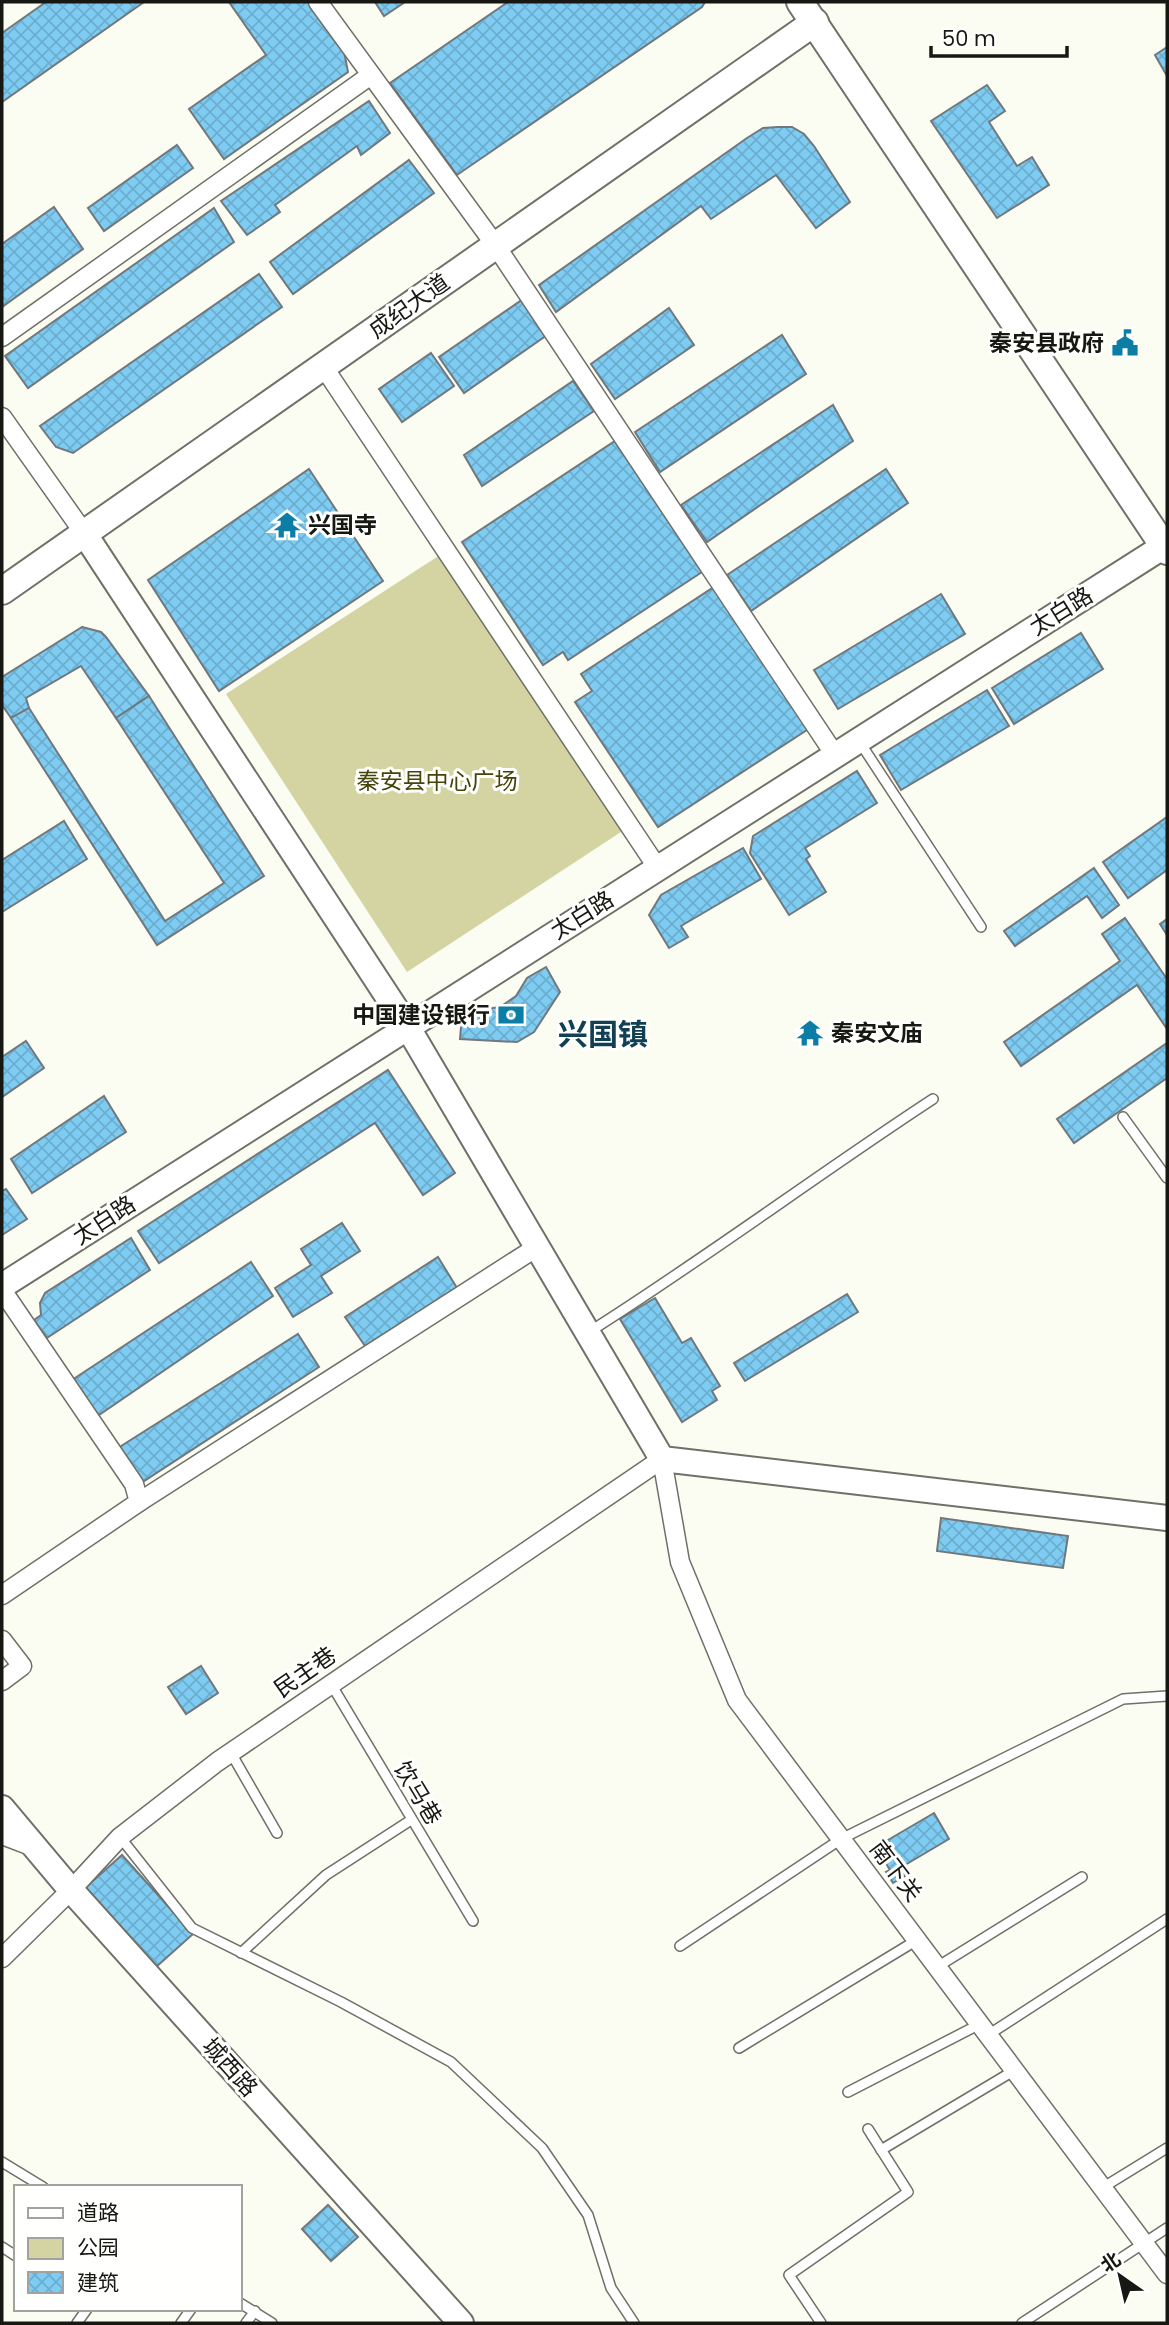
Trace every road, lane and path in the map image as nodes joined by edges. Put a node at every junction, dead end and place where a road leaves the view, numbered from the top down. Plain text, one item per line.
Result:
1 (318, 2) edge
2 (808, 12) edge
3 (371, 75) junction
4 (496, 246) junction
5 (2, 337) edge
6 (323, 366) junction
7 (2, 417) edge
8 (84, 533) junction
9 (1166, 547) edge
10 (2, 591) edge
11 (858, 740) junction
12 (835, 755) junction
13 (657, 867) junction
14 (981, 927) dead end
15 (407, 1026) junction
16 (933, 1099) dead end
17 (1123, 1117) dead end
18 (1167, 1178) edge
19 (537, 1247) junction
20 (2, 1288) edge
21 (588, 1333) junction
22 (662, 1459) junction
23 (139, 1502) junction
24 (1167, 1518) edge
25 (2, 1595) edge
26 (2, 1640) edge
27 (2, 1681) edge
28 (331, 1684) junction
29 (1167, 1696) edge
30 (231, 1753) junction
31 (2, 1808) edge
32 (411, 1820) junction
33 (277, 1833) dead end
34 (2, 1835) edge
35 (120, 1837) junction
36 (841, 1839) junction
37 (38, 1848) junction
38 (1082, 1877) dead end
39 (71, 1890) junction
40 (1167, 1919) edge
41 (473, 1922) dead end
42 (917, 1940) junction
43 (680, 1946) dead end
44 (241, 1953) junction
45 (2, 1958) edge
46 (937, 1967) junction
47 (984, 2029) junction
48 (739, 2048) dead end
49 (1014, 2070) junction
50 (848, 2092) dead end
51 (868, 2129) dead end
52 (1167, 2148) edge
53 (881, 2150) junction
54 (2, 2162) edge
55 (40, 2185) edge
56 (1102, 2188) junction
57 (1167, 2228) edge
58 (1143, 2242) junction
59 (1167, 2274) edge
60 (242, 2304) edge
61 (255, 2311) junction
62 (246, 2323) edge
63 (272, 2323) edge
64 (461, 2323) edge
65 (634, 2323) edge
66 (821, 2323) edge
67 (1022, 2323) edge

1 - 3 street
2 - 4 main road, 成纪大道
2 - 9 main road
3 - 4 street
3 - 5 street
4 - 6 main road, 成纪大道
4 - 12 street
6 - 8 main road, 成纪大道
6 - 13 street
7 - 8 street
8 - 10 main road, 成纪大道
8 - 15 main road
9 - 11 main road, 太白路
11 - 12 main road, 太白路
11 - 14 lane
12 - 13 main road, 太白路
13 - 15 main road, 太白路
15 - 19 main road
15 - 20 main road, 太白路
16 - 21 lane
17 - 18 lane
19 - 21 main road
19 - 23 street
20 - 23 street
21 - 22 main road
22 - 24 main road
22 - 28 street, 民主巷
22 - 36 street, 南下关
23 - 25 street
26 - 27 street
28 - 30 street, 民主巷
28 - 32 lane, 饮马巷
29 - 36 lane
30 - 33 lane
30 - 35 street, 民主巷
31 - 37 main road, 城西路
32 - 41 lane, 饮马巷
32 - 44 lane
34 - 37 street
35 - 39 street, 民主巷
35 - 44 lane
36 - 42 street, 南下关
36 - 43 lane
37 - 39 main road, 城西路
38 - 46 lane
39 - 45 street, 民主巷
39 - 64 main road, 城西路
40 - 47 lane
42 - 46 street, 南下关
42 - 48 lane
44 - 65 lane
46 - 47 street, 南下关
47 - 49 street, 南下关
47 - 50 lane
49 - 53 lane
49 - 56 street, 南下关
51 - 53 lane
52 - 56 lane
53 - 66 lane
54 - 55 lane
56 - 58 street, 南下关
57 - 58 lane
58 - 59 street, 南下关
58 - 67 lane
60 - 61 lane
61 - 62 lane
61 - 63 lane

